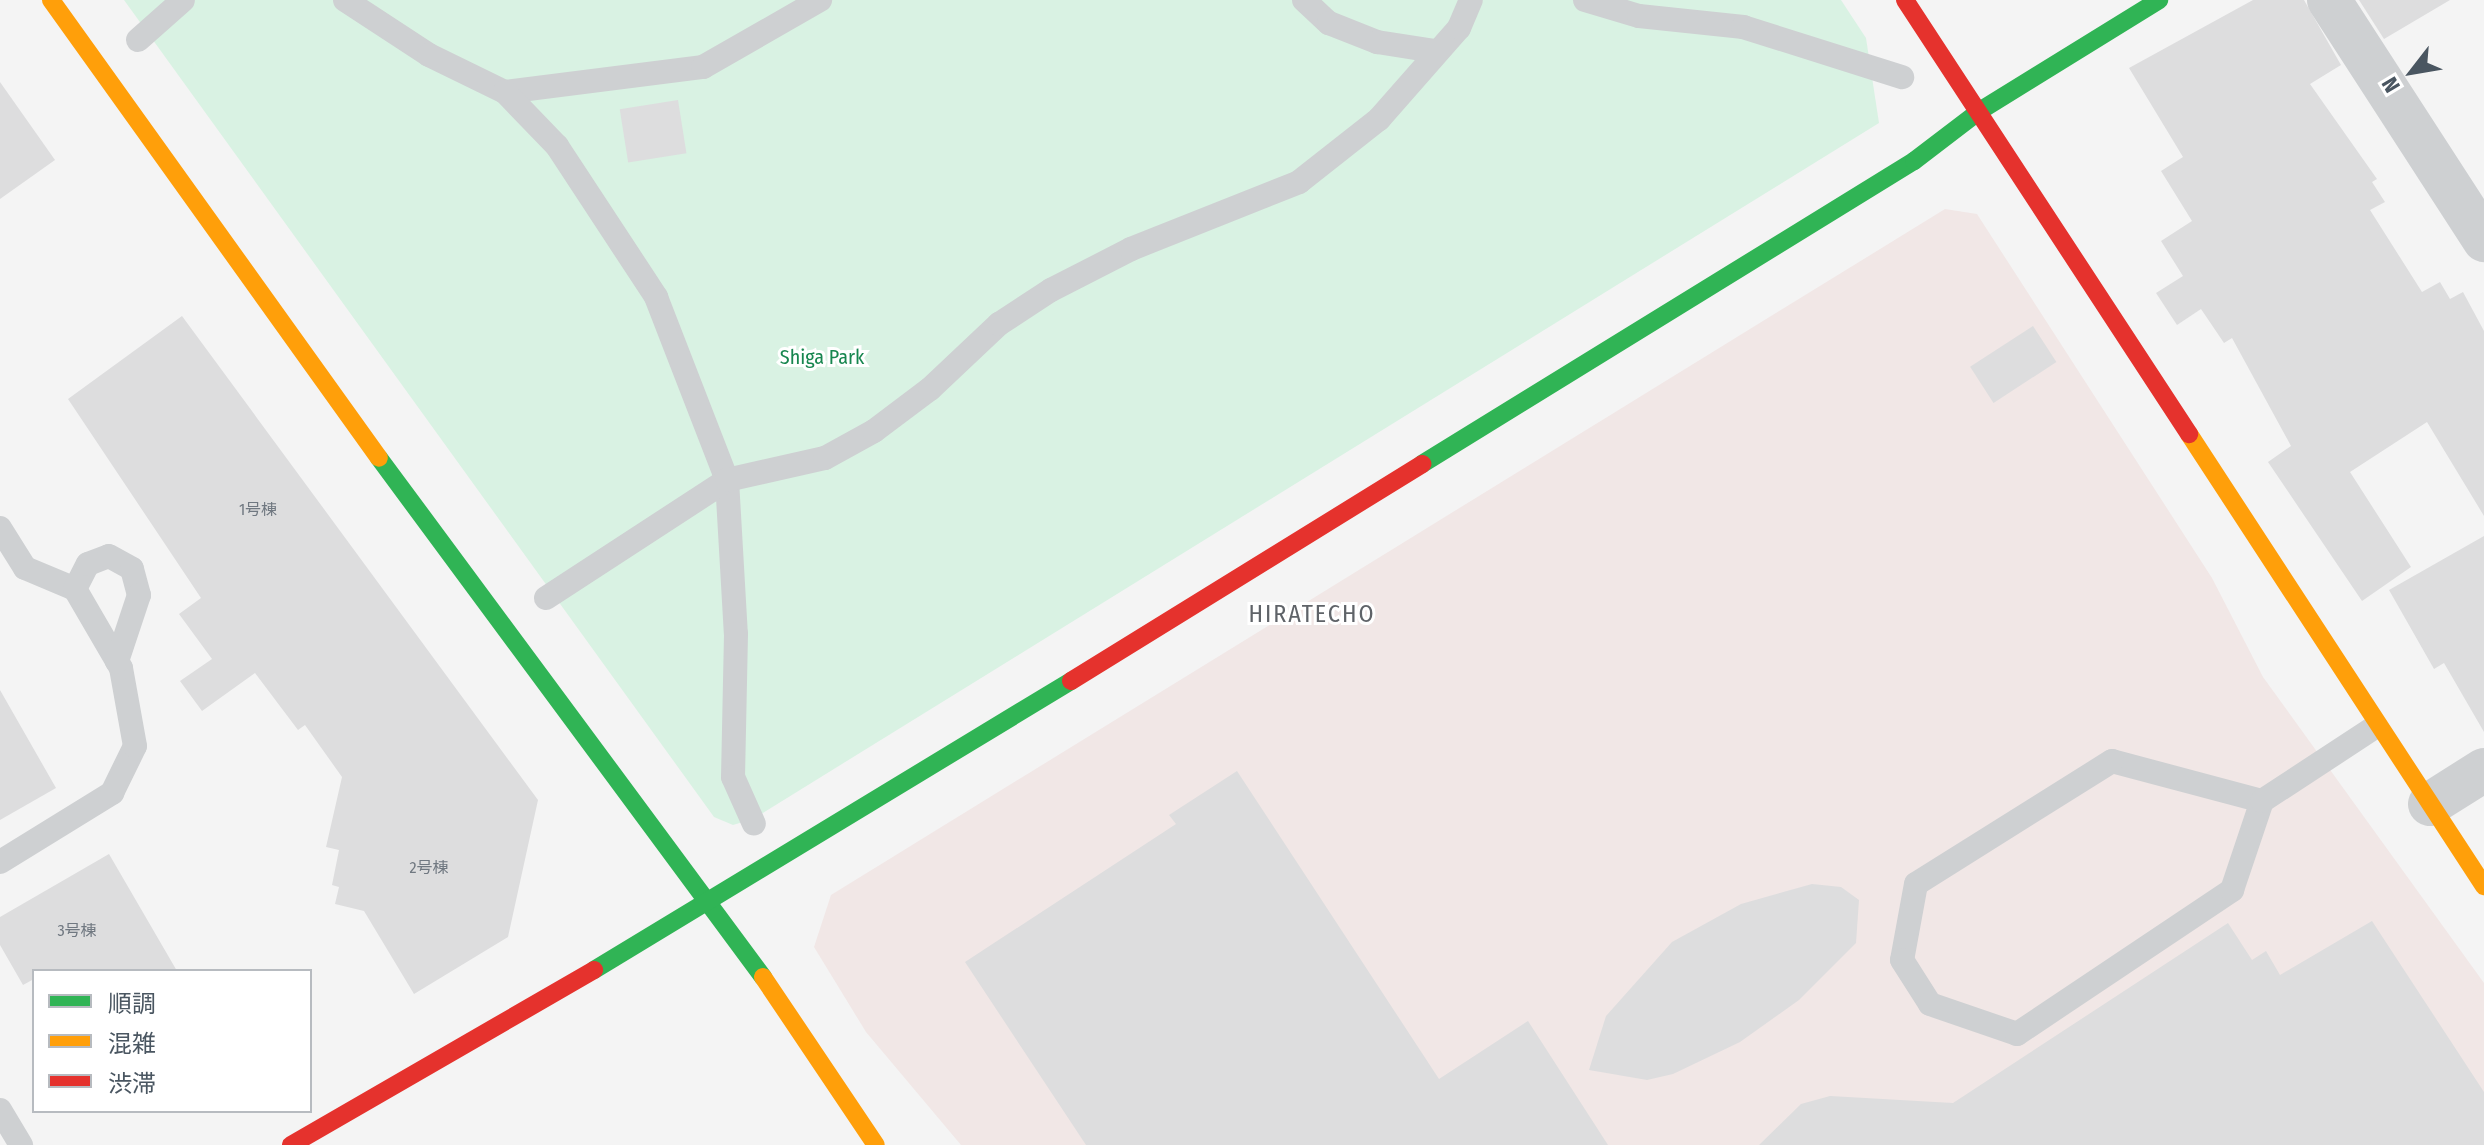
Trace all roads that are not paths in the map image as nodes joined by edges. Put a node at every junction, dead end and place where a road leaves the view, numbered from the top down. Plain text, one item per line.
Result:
1 (51, 0) edge
2 (183, 0) edge
3 (345, 0) edge
4 (820, 0) edge
5 (1304, 0) edge
6 (1471, 0) edge
7 (1585, 0) edge
8 (1905, 0) edge
9 (2159, 0) edge
10 (2329, 0) edge
11 (138, 40) dead end
12 (1435, 51) junction
13 (1902, 77) dead end
14 (505, 92) junction
15 (1978, 112) junction
16 (2484, 240) edge
17 (727, 480) junction
18 (0, 528) edge
19 (75, 589) junction
20 (546, 598) dead end
21 (117, 661) junction
22 (2375, 727) junction
23 (2484, 770) edge
24 (2262, 801) junction
25 (2430, 804) junction
26 (754, 824) dead end
27 (0, 862) edge
28 (2484, 886) edge
29 (712, 902) junction
30 (0, 1110) edge
31 (21, 1145) edge
32 (291, 1145) edge
33 (876, 1145) edge

1 - 29 street
2 - 11 lane
3 - 14 lane
4 - 14 lane
5 - 12 lane
6 - 12 lane
7 - 13 lane
8 - 15 street
9 - 15 street
10 - 16 street
12 - 17 lane
14 - 17 lane
15 - 22 street
15 - 29 street
17 - 20 lane
17 - 26 lane
18 - 19 lane
19 - 21 lane
19 - 21 lane
21 - 27 lane
22 - 24 lane
22 - 25 street
23 - 25 street
24 - 24 lane
25 - 28 street
29 - 32 street
29 - 33 street
30 - 31 lane

